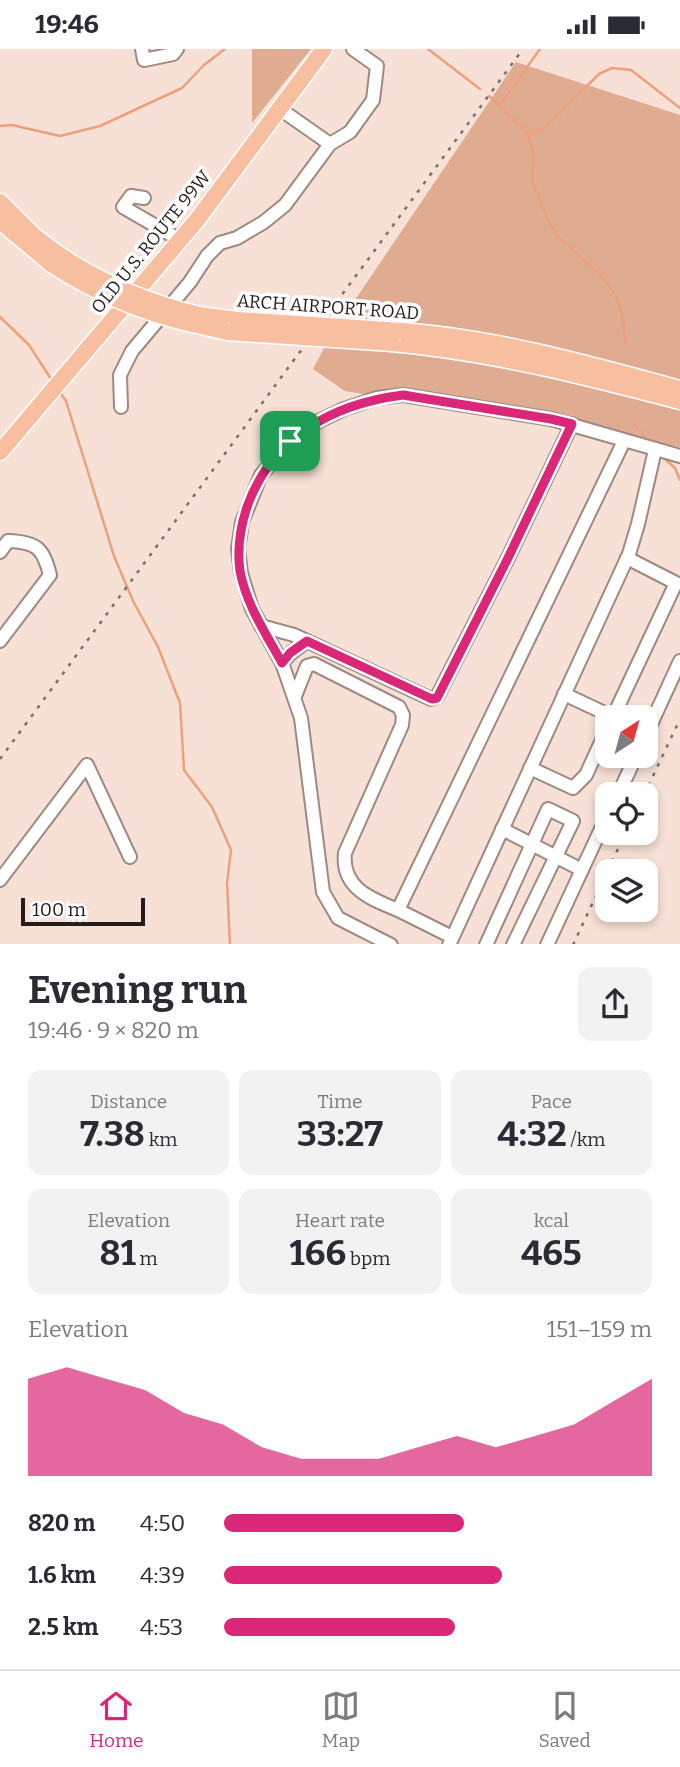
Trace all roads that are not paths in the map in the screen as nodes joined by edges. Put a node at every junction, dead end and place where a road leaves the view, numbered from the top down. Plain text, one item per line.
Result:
1 (142, 49) edge
2 (177, 49) edge
3 (324, 49) edge
4 (353, 49) edge
5 (280, 109) junction
6 (330, 144) junction
7 (144, 198) dead end
8 (0, 202) edge
9 (0, 221) edge
10 (180, 240) junction
11 (55, 259) junction
12 (396, 337) junction
13 (680, 389) edge
14 (680, 401) edge
15 (121, 407) dead end
16 (572, 424) junction
17 (624, 441) junction
18 (655, 450) junction
19 (0, 452) edge
20 (680, 456) edge
21 (0, 552) edge
22 (627, 558) junction
23 (5, 626) edge
24 (261, 626) junction
25 (0, 641) edge
26 (307, 641) junction
27 (680, 661) edge
28 (282, 663) junction
29 (564, 694) junction
30 (295, 696) junction
31 (619, 705) edge
32 (595, 709) edge
33 (658, 709) edge
34 (595, 755) edge
35 (530, 768) junction
36 (502, 829) junction
37 (595, 842) edge
38 (532, 844) junction
39 (556, 856) junction
40 (130, 857) dead end
41 (582, 870) junction
42 (0, 880) edge
43 (398, 910) junction
44 (451, 941) edge
45 (391, 944) edge
46 (486, 944) edge
47 (513, 944) edge
48 (547, 944) edge

1 - 2 street
3 - 5 main road, OLD U.S. ROUTE 99W
4 - 6 street
5 - 6 street
5 - 10 main road, OLD U.S. ROUTE 99W
6 - 15 street
7 - 10 street
8 - 11 main road, ARCH AIRPORT ROAD
9 - 11 main road, ARCH AIRPORT ROAD
10 - 19 main road, OLD U.S. ROUTE 99W
11 - 12 main road, ARCH AIRPORT ROAD, bridge
12 - 13 main road, ARCH AIRPORT ROAD
12 - 14 main road, ARCH AIRPORT ROAD
16 - 17 street
16 - 24 street
16 - 26 street
17 - 18 street
17 - 43 street
18 - 20 street
18 - 22 street
21 - 23 street
22 - 29 street
22 - 31 street
23 - 25 street
24 - 26 street
24 - 28 street
26 - 28 street
27 - 33 street
28 - 30 street
29 - 32 street
29 - 35 street
30 - 43 street
30 - 45 street
34 - 35 street
35 - 36 street
36 - 38 street
36 - 44 street
37 - 41 street
38 - 39 street
38 - 39 street
38 - 46 street
39 - 41 street
39 - 47 street
40 - 42 street
41 - 48 street
43 - 44 street

